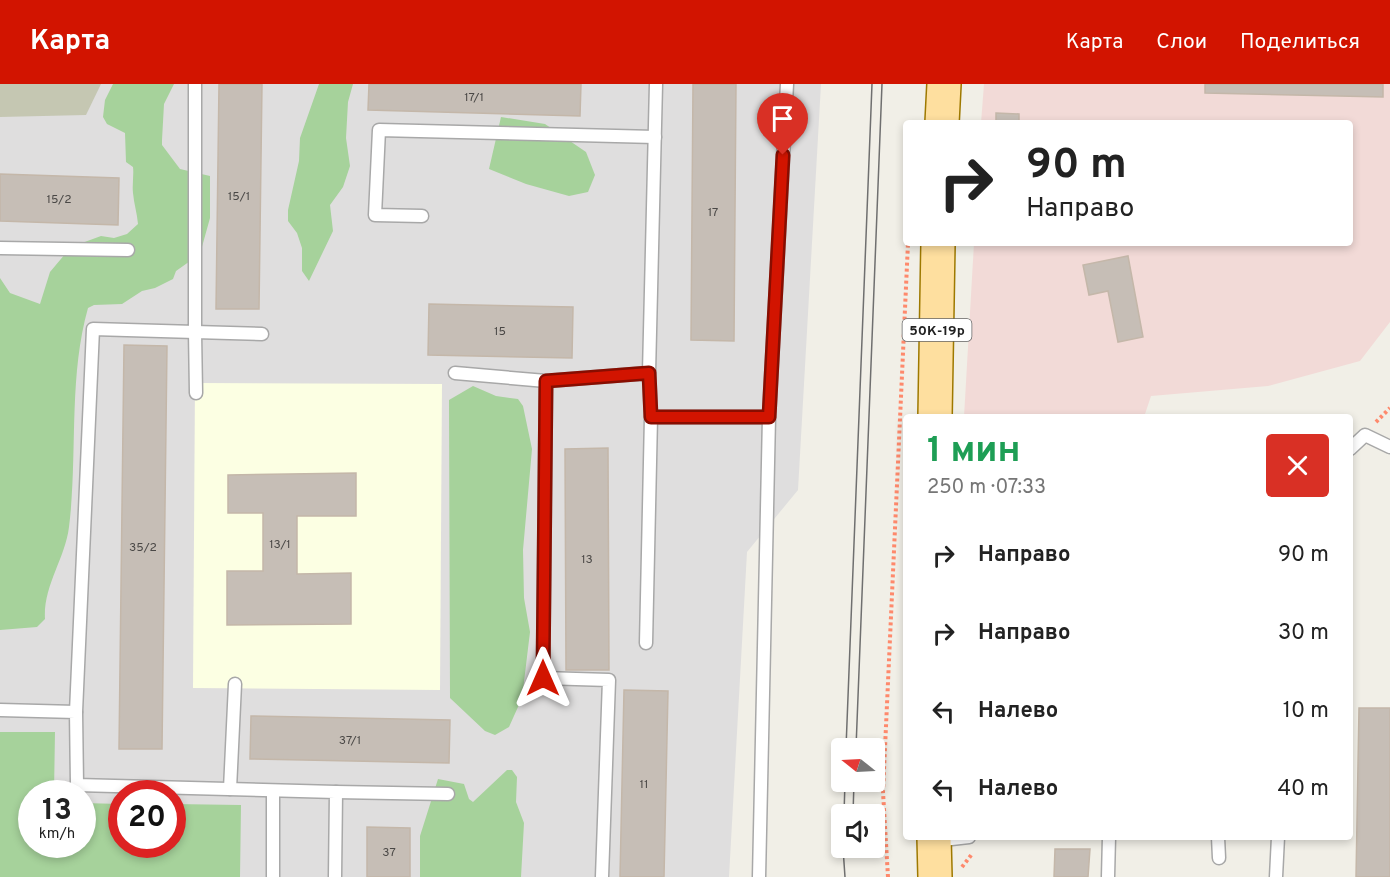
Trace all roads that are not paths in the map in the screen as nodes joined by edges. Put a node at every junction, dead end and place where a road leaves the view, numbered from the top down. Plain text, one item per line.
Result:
1 (195, 84) edge
2 (656, 84) edge
3 (787, 84) edge
4 (944, 84) edge
5 (942, 120) edge
6 (655, 137) junction
7 (422, 216) dead end
8 (938, 246) edge
9 (0, 248) edge
10 (128, 250) dead end
11 (195, 332) junction
12 (262, 334) dead end
13 (454, 373) dead end
14 (649, 373) junction
15 (546, 381) junction
16 (196, 393) dead end
17 (935, 414) edge
18 (651, 417) junction
19 (769, 417) junction
20 (1353, 445) edge
21 (1390, 447) edge
22 (646, 643) dead end
23 (235, 684) dead end
24 (0, 710) edge
25 (76, 712) junction
26 (230, 789) junction
27 (273, 791) junction
28 (336, 792) junction
29 (448, 794) dead end
30 (934, 840) edge
31 (1109, 840) edge
32 (1218, 840) edge
33 (1278, 840) edge
34 (1220, 858) dead end
35 (273, 877) edge
36 (334, 877) edge
37 (602, 877) edge
38 (759, 877) edge
39 (935, 877) edge
40 (1108, 877) edge
41 (1276, 877) edge

1 - 11 lane
2 - 6 lane
3 - 19 lane
4 - 5 main road
6 - 7 lane
6 - 14 lane
8 - 17 main road, 50К-19р
9 - 10 lane
11 - 12 lane
11 - 16 lane
11 - 25 lane
13 - 15 lane
14 - 15 lane
14 - 18 lane
15 - 37 lane
18 - 19 lane
18 - 22 lane
19 - 38 lane
20 - 21 lane
23 - 26 lane
24 - 25 lane
25 - 26 lane
26 - 27 lane
27 - 28 lane
27 - 35 lane
28 - 29 lane
28 - 36 lane
30 - 39 main road
31 - 40 lane
32 - 34 lane
33 - 41 lane

